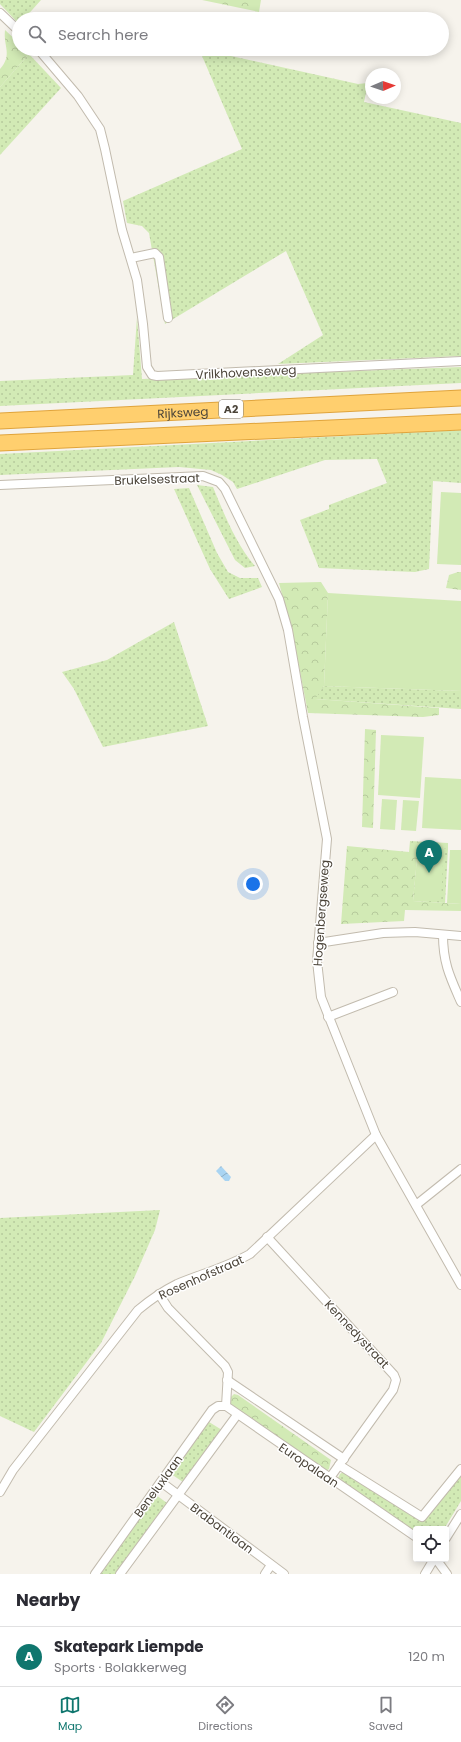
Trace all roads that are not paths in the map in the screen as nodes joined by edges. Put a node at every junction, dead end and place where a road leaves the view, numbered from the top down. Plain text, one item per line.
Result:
1 (0, 13) edge
2 (12, 24) edge
3 (44, 56) edge
4 (131, 258) junction
5 (168, 318) dead end
6 (461, 361) edge
7 (461, 398) edge
8 (0, 421) edge
9 (461, 422) edge
10 (0, 443) edge
11 (0, 485) edge
12 (263, 565) joint
13 (443, 935) junction
14 (461, 936) edge
15 (318, 944) junction
16 (393, 992) dead end
17 (461, 1002) edge
18 (328, 1017) junction
19 (376, 1135) junction
20 (461, 1169) edge
21 (416, 1205) junction
22 (267, 1237) junction
23 (461, 1285) edge
24 (159, 1294) junction
25 (227, 1380) junction
26 (226, 1406) junction
27 (237, 1415) junction
28 (341, 1462) junction
29 (461, 1469) edge
30 (329, 1479) junction
31 (160, 1482) junction
32 (0, 1492) edge
33 (178, 1495) junction
34 (461, 1514) edge
35 (449, 1533) edge
36 (413, 1535) edge
37 (433, 1562) edge
38 (437, 1562) edge
39 (271, 1565) junction
40 (95, 1574) edge
41 (120, 1574) edge
42 (265, 1574) edge
43 (284, 1574) edge
44 (425, 1574) edge
45 (447, 1574) edge

1 - 2 street
3 - 4 street, Vrilkhovenseweg
4 - 5 street
4 - 6 street, Vrilkhovenseweg
7 - 8 highway, Rijksweg / A2
9 - 10 highway, Rijksweg / A2
11 - 12 street, Brukelsestraat
12 - 15 street, Hogenbergseweg
13 - 14 street
13 - 15 street
13 - 17 street
15 - 18 street, Hogenbergseweg
16 - 18 street
18 - 19 street, Hogenbergseweg
19 - 21 street, Hogenbergseweg
19 - 22 street, Rosenhofstraat
20 - 21 street
21 - 23 street, Hogenbergseweg
22 - 24 street, Rosenhofstraat
22 - 28 street, Kennedystraat
24 - 25 street
24 - 32 street, Rosenhofstraat
25 - 26 street
25 - 28 street, Europalaan
26 - 27 street, Europalaan
26 - 31 street, Beneluxlaan
27 - 30 street, Europalaan
27 - 33 street, Beneluxlaan
28 - 29 street, Europalaan
28 - 30 street, Kennedystraat
30 - 36 street, Europalaan
31 - 33 street, Brabantlaan
31 - 40 street, Beneluxlaan
33 - 39 street, Brabantlaan
33 - 41 street, Beneluxlaan
34 - 35 street
37 - 44 street
38 - 45 street
39 - 42 street
39 - 43 street, Brabantlaan

